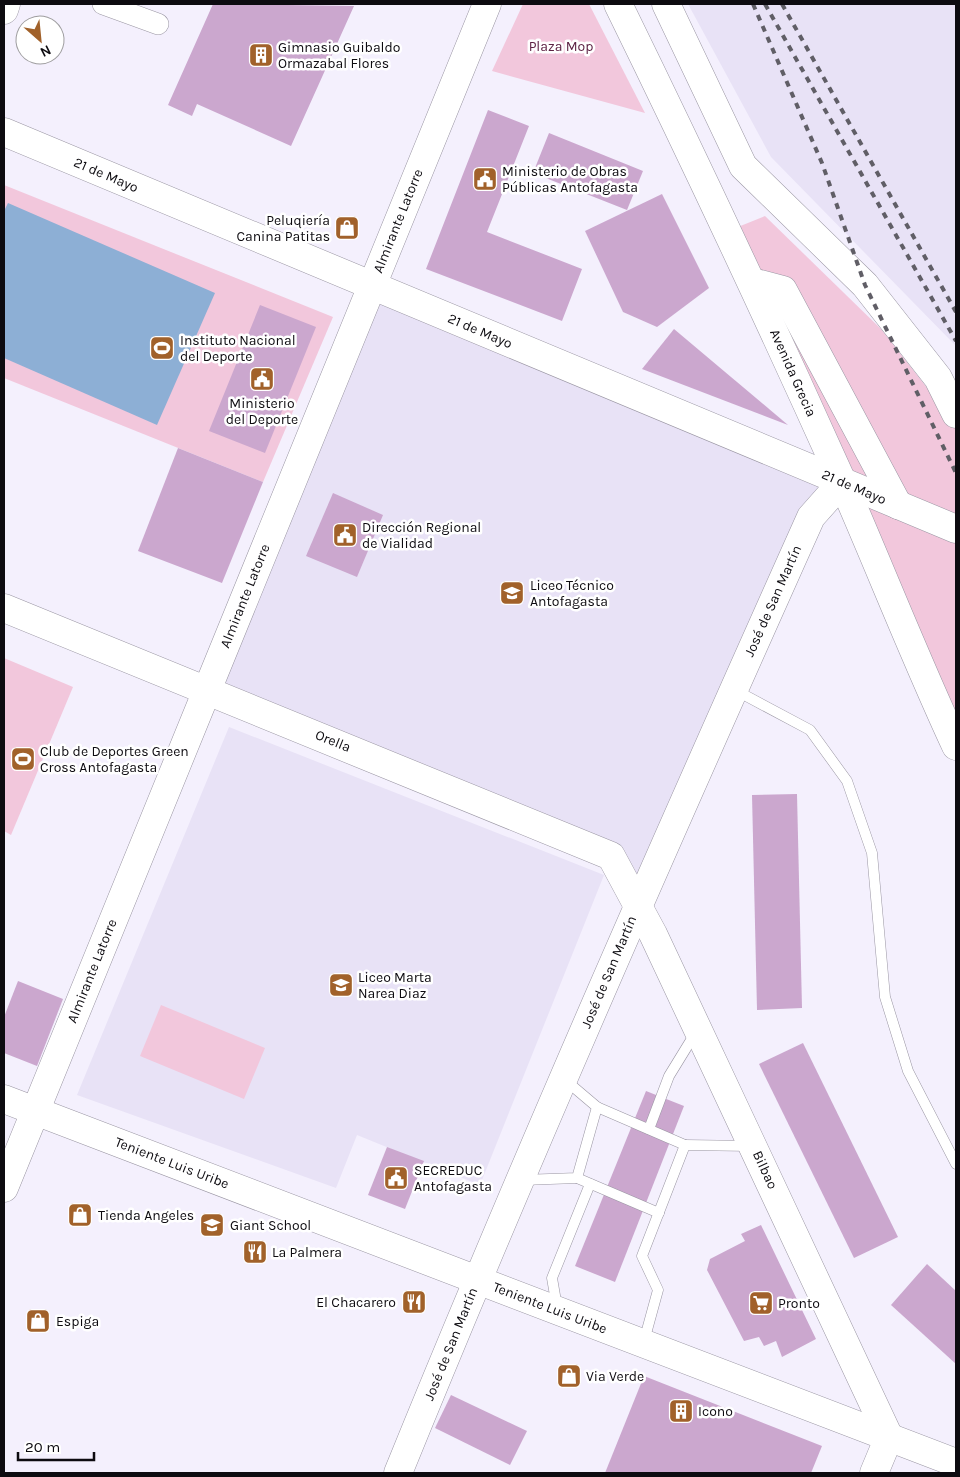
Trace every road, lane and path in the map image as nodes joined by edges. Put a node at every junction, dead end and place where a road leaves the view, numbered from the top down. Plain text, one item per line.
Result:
1 (6, 4) edge
2 (103, 4) edge
3 (487, 4) edge
4 (618, 4) edge
5 (666, 4) edge
6 (4, 10) edge
7 (158, 24) dead end
8 (4, 132) edge
9 (752, 282) junction
10 (372, 286) junction
11 (956, 414) edge
12 (842, 482) junction
13 (898, 505) junction
14 (956, 529) edge
15 (4, 608) edge
16 (929, 689) junction
17 (207, 690) junction
18 (734, 690) junction
19 (956, 712) edge
20 (956, 746) edge
21 (638, 904) junction
22 (698, 1030) junction
23 (564, 1078) junction
24 (4, 1098) edge
25 (598, 1107) junction
26 (36, 1110) junction
27 (649, 1129) junction
28 (685, 1145) junction
29 (754, 1146) junction
30 (956, 1164) edge
31 (577, 1178) junction
32 (520, 1180) junction
33 (590, 1184) junction
34 (4, 1188) edge
35 (659, 1212) junction
36 (477, 1280) junction
37 (558, 1311) junction
38 (643, 1343) junction
39 (889, 1437) junction
40 (956, 1463) edge
41 (398, 1473) edge
42 (874, 1473) edge

1 - 6 main road
2 - 7 street
3 - 10 main road, Almirante Latorre
4 - 9 main road, Avenida Grecia
5 - 11 main road
8 - 10 main road, 21 de Mayo
9 - 12 main road, Avenida Grecia
9 - 13 main road
10 - 12 main road, 21 de Mayo
10 - 17 main road, Almirante Latorre
12 - 13 main road, 21 de Mayo
12 - 16 main road, Avenida Grecia
12 - 18 main road, José de San Martín
13 - 14 main road, 21 de Mayo
15 - 17 main road, Orella
16 - 19 main road
16 - 20 main road, Avenida Grecia
17 - 21 main road, Orella
17 - 26 main road, Almirante Latorre
18 - 21 main road, José de San Martín
18 - 30 lane
21 - 22 main road, Bilbao
21 - 23 main road, José de San Martín
22 - 27 lane
22 - 29 main road, Bilbao
23 - 25 lane
23 - 32 main road, José de San Martín
24 - 26 main road, Teniente Luis Uribe
25 - 27 lane
25 - 31 lane
26 - 34 main road, Almirante Latorre
26 - 36 main road, Teniente Luis Uribe
27 - 28 lane
28 - 29 lane
28 - 35 lane
29 - 39 main road, Bilbao
31 - 32 lane
31 - 33 lane
32 - 36 main road, José de San Martín
33 - 35 lane
33 - 37 lane
35 - 38 lane
36 - 37 main road, Teniente Luis Uribe
36 - 41 main road, José de San Martín
37 - 38 main road, Teniente Luis Uribe
38 - 39 main road, Teniente Luis Uribe
39 - 40 main road, Teniente Luis Uribe
39 - 42 main road

